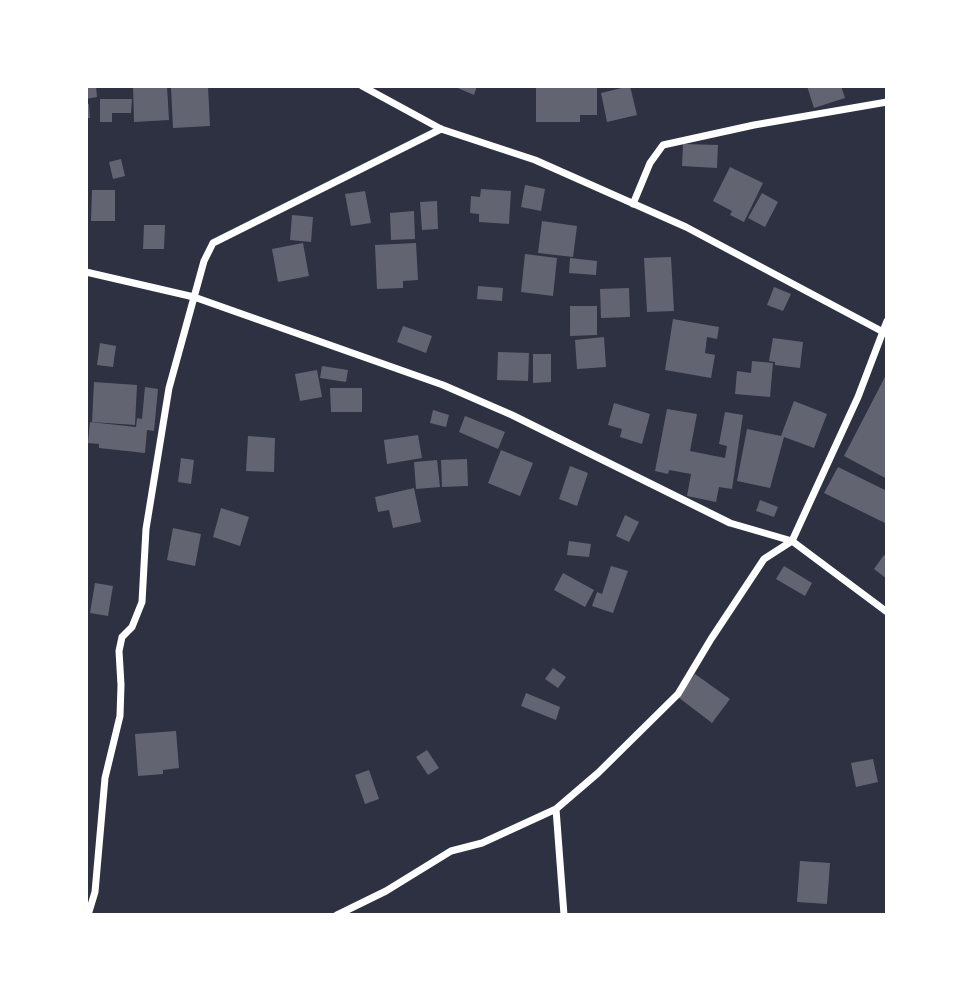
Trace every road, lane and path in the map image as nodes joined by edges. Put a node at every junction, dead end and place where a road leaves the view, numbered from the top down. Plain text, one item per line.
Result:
1 (362, 86) edge
2 (887, 102) edge
3 (441, 129) junction
4 (633, 204) junction
5 (86, 272) edge
6 (194, 297) junction
7 (887, 321) edge
8 (886, 333) edge
9 (792, 541) junction
10 (887, 612) edge
11 (556, 809) junction
12 (88, 915) edge
13 (337, 915) edge
14 (564, 915) edge

1 - 3 street
2 - 4 street
3 - 4 street
3 - 6 street
4 - 8 street
5 - 6 street
6 - 9 street
6 - 12 street
7 - 8 street
8 - 9 street
9 - 10 street
9 - 11 street
11 - 13 street
11 - 14 street

